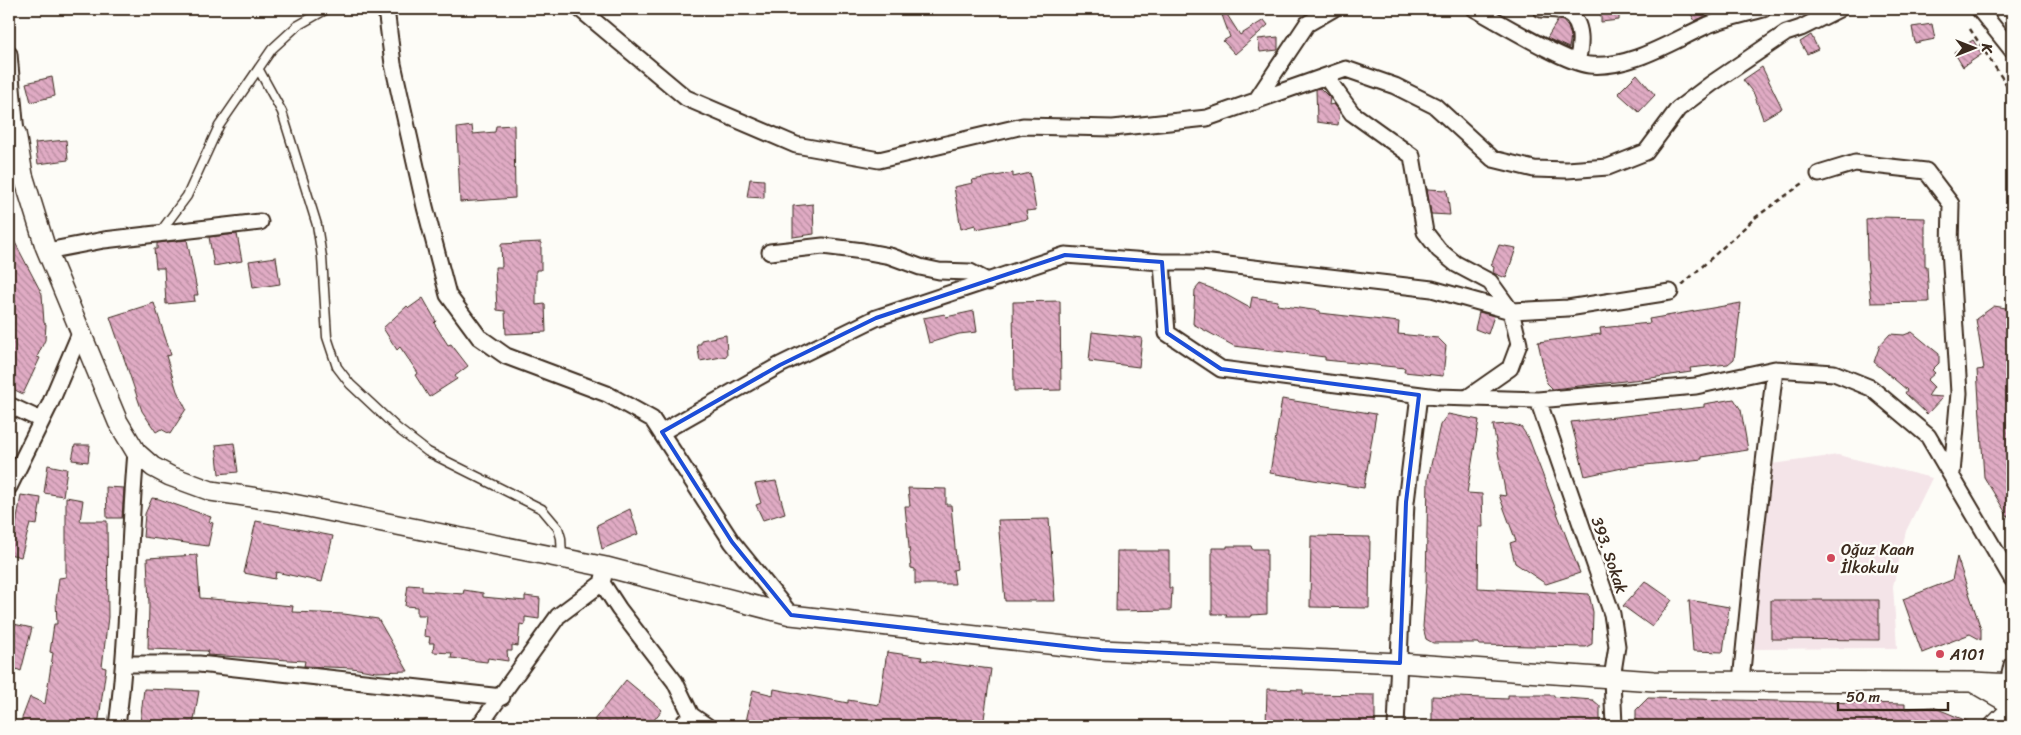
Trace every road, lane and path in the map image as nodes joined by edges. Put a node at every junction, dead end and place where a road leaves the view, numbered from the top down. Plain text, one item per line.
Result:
1 (327, 9) edge
2 (386, 9) edge
3 (580, 9) edge
4 (1333, 9) edge
5 (1475, 9) edge
6 (1540, 9) edge
7 (1763, 9) edge
8 (1838, 9) edge
9 (1979, 9) edge
10 (1970, 29) dead end
11 (2012, 50) edge
12 (9, 54) edge
13 (1577, 62) junction
14 (259, 70) junction
15 (1326, 76) junction
16 (2012, 93) edge
17 (1255, 102) junction
18 (12, 133) edge
19 (1819, 174) joint
20 (260, 222) dead end
21 (158, 235) junction
22 (47, 251) junction
23 (770, 252) dead end
24 (1162, 262) junction
25 (989, 282) junction
26 (1670, 292) joint
27 (1511, 311) junction
28 (82, 331) junction
29 (1775, 369) junction
30 (1419, 395) junction
31 (1467, 398) junction
32 (1538, 400) junction
33 (9, 405) edge
34 (41, 420) junction
35 (662, 432) junction
36 (136, 452) junction
37 (1952, 473) junction
38 (9, 487) edge
39 (562, 559) junction
40 (604, 575) junction
41 (2012, 579) edge
42 (791, 615) junction
43 (1400, 663) junction
44 (125, 664) junction
45 (1612, 678) junction
46 (1741, 681) junction
47 (1973, 682) junction
48 (2011, 683) edge
49 (502, 697) junction
50 (2012, 706) edge
51 (686, 720) edge
52 (117, 726) edge
53 (479, 726) edge
54 (707, 726) edge
55 (1396, 726) edge
56 (1614, 726) edge
57 (1994, 726) edge

1 - 14 lane
2 - 35 street
3 - 17 street
4 - 17 street
5 - 13 street
6 - 13 street
7 - 13 street
8 - 15 street
9 - 11 street
10 - 16 path
12 - 18 street
14 - 21 lane
14 - 39 lane
15 - 17 street
15 - 27 street
18 - 22 street
19 - 26 path
19 - 37 street
20 - 21 street
21 - 22 street
22 - 28 street
23 - 25 street
24 - 25 street
24 - 27 street
24 - 30 street
25 - 35 street
26 - 27 street
27 - 31 street
28 - 34 street
28 - 36 street
29 - 32 street
29 - 37 street
29 - 46 street
30 - 31 street
30 - 43 street
31 - 32 street
32 - 45 street, 393. Sokak
33 - 34 street
34 - 38 street
35 - 42 street
36 - 39 street
36 - 44 street
37 - 41 street
39 - 40 street
40 - 42 street
40 - 49 street
40 - 51 street
42 - 43 street
43 - 45 street
43 - 55 street
44 - 49 street
44 - 52 street
45 - 46 street
45 - 56 street, 393. Sokak
46 - 47 street
47 - 48 street
47 - 50 street
49 - 53 street
50 - 57 street
51 - 54 street

